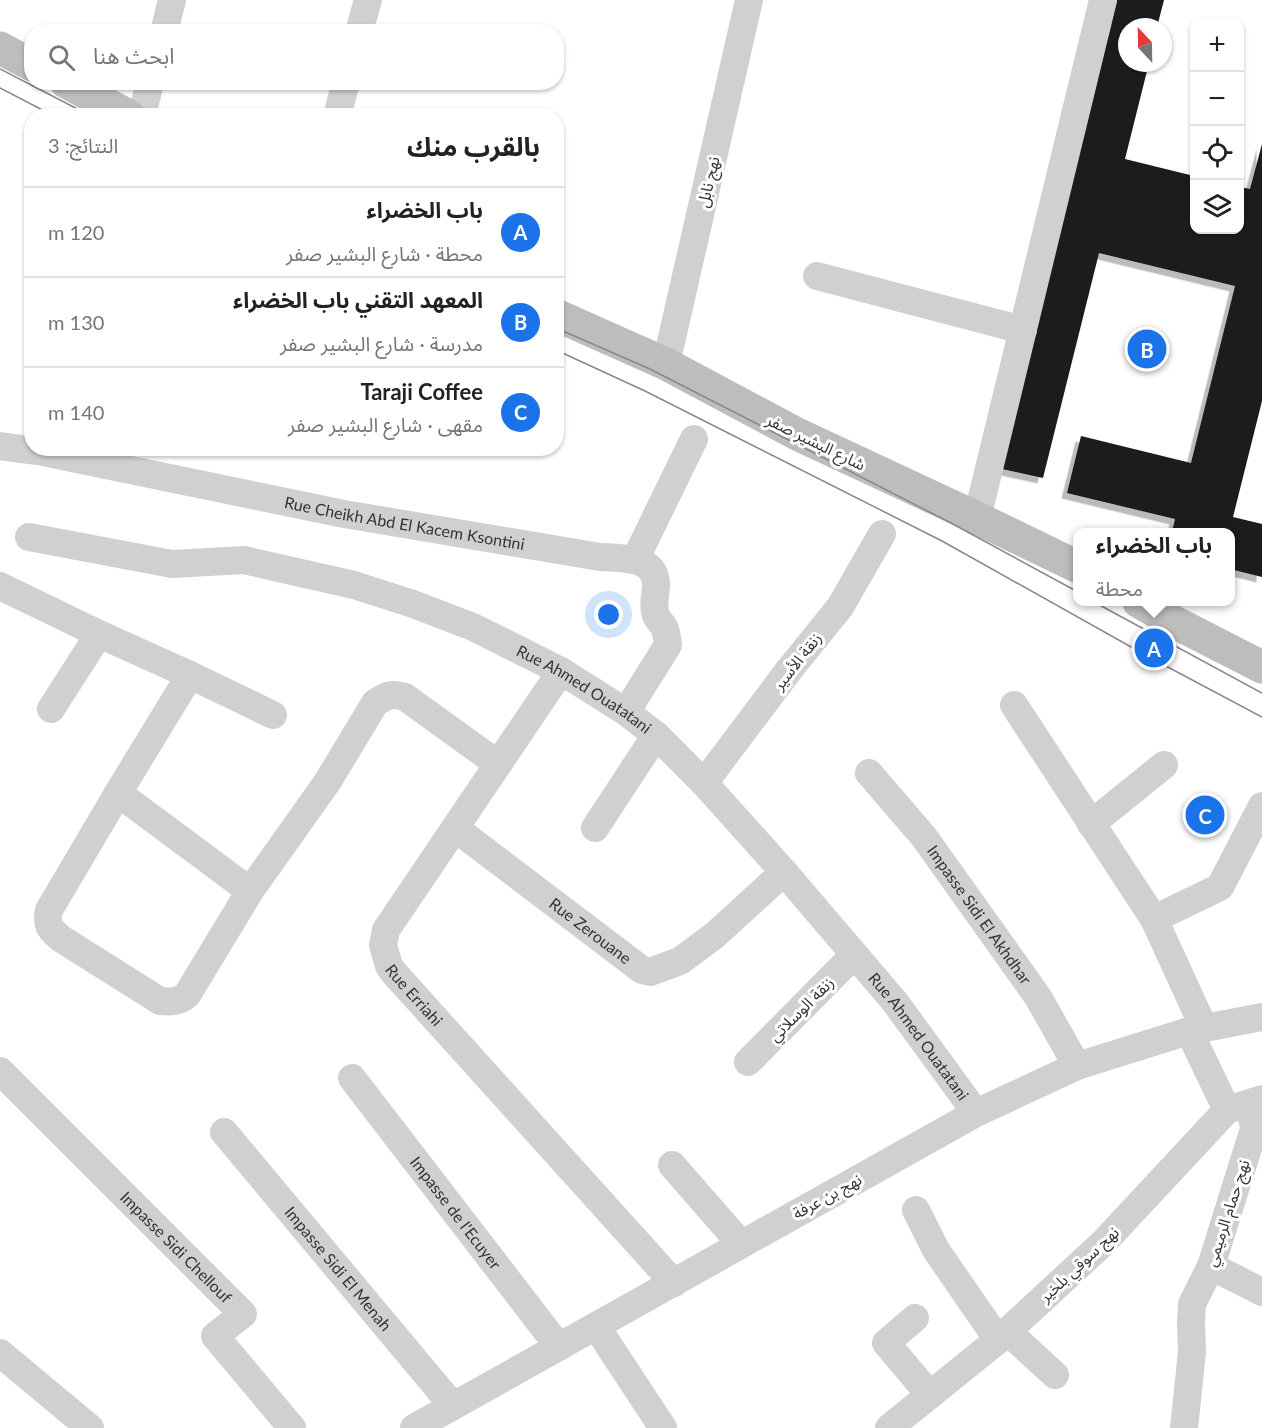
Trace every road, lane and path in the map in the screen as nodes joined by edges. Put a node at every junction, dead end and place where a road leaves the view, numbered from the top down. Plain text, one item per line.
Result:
1 (172, 0) edge
2 (368, 0) edge
3 (749, 0) edge
4 (1103, 0) edge
5 (166, 24) edge
6 (361, 24) edge
7 (0, 48) edge
8 (24, 61) edge
9 (81, 90) edge
10 (148, 90) edge
11 (344, 90) edge
12 (114, 108) edge
13 (144, 108) edge
14 (339, 108) edge
15 (817, 276) dead end
16 (564, 319) edge
17 (1023, 330) junction
18 (666, 364) junction
19 (694, 439) dead end
20 (0, 446) edge
21 (24, 450) edge
22 (60, 456) edge
23 (977, 518) junction
24 (882, 534) dead end
25 (29, 537) dead end
26 (635, 560) junction
27 (1073, 565) edge
28 (0, 586) edge
29 (1146, 606) edge
30 (99, 634) junction
31 (1262, 667) edge
32 (561, 671) junction
33 (190, 675) junction
34 (1014, 705) dead end
35 (51, 709) dead end
36 (626, 712) junction
37 (273, 715) dead end
38 (656, 735) junction
39 (498, 764) junction
40 (1164, 765) dead end
41 (869, 773) dead end
42 (704, 783) junction
43 (118, 793) junction
44 (1262, 806) edge
45 (1092, 824) junction
46 (455, 828) junction
47 (595, 828) dead end
48 (784, 872) junction
49 (250, 891) junction
50 (1154, 919) junction
51 (854, 955) junction
52 (1262, 1017) edge
53 (1197, 1029) junction
54 (748, 1062) dead end
55 (1077, 1066) junction
56 (0, 1071) edge
57 (352, 1078) dead end
58 (1247, 1104) edge
59 (976, 1113) junction
60 (224, 1132) dead end
61 (672, 1164) dead end
62 (916, 1210) dead end
63 (741, 1244) junction
64 (1211, 1266) junction
65 (674, 1283) junction
66 (1262, 1292) edge
67 (915, 1318) dead end
68 (596, 1326) junction
69 (1002, 1336) junction
70 (559, 1347) junction
71 (0, 1353) edge
72 (1055, 1375) dead end
73 (930, 1395) junction
74 (453, 1406) junction
75 (90, 1428) edge
76 (292, 1428) edge
77 (414, 1428) edge
78 (663, 1428) edge
79 (889, 1428) edge
80 (1184, 1428) edge

1 - 5 street
2 - 6 street
3 - 18 street, نهج نابل
4 - 17 street
7 - 8 street
9 - 12 street
10 - 13 street
11 - 14 street
15 - 17 street
16 - 18 street, شارع البشير صفر
17 - 23 street
18 - 23 street, شارع البشير صفر
19 - 26 street
20 - 21 street, Rue Cheikh Abd El Kacem Ksontini
22 - 26 street, Rue Cheikh Abd El Kacem Ksontini
23 - 27 street, شارع البشير صفر
24 - 42 street, زنقة الأسير
25 - 32 street, Rue Ahmed Ouatatani
26 - 36 street
28 - 30 street
29 - 31 street
30 - 33 street
30 - 35 street
32 - 36 street, Rue Ahmed Ouatatani
32 - 39 street, Rue Erriahi
33 - 37 street
33 - 43 street
34 - 45 street
36 - 38 street, Rue Ahmed Ouatatani
38 - 42 street, Rue Ahmed Ouatatani
38 - 47 street
39 - 46 street, Rue Erriahi
39 - 49 street
40 - 45 street
41 - 55 street, Impasse Sidi El Akhdhar
42 - 48 street, Rue Ahmed Ouatatani
43 - 49 street
43 - 49 street
44 - 50 street
45 - 50 street
46 - 48 street, Rue Zerouane
46 - 65 street, Rue Erriahi
48 - 51 street, Rue Ahmed Ouatatani
50 - 53 street
51 - 54 street, زنقة الوسلاتي
51 - 59 street, Rue Ahmed Ouatatani
52 - 53 street, نهج بن عرفة
53 - 55 street, نهج بن عرفة
53 - 58 street
55 - 59 street, نهج بن عرفة
56 - 76 street, Impasse Sidi Chellouf
57 - 70 street, Impasse de l'Ecuyer
58 - 64 street, نهج حمام الرميمي
58 - 69 street, نهج سوقي بلخير
59 - 63 street, نهج بن عرفة
60 - 74 street, Impasse Sidi El Menah
61 - 63 street
62 - 69 street
63 - 65 street, نهج بن عرفة
64 - 66 street
64 - 80 street, نهج حمام الرميمي
65 - 68 street, نهج بن عرفة
67 - 73 street
68 - 70 street, نهج بن عرفة
68 - 78 street
69 - 72 street
69 - 73 street, نهج سوقي بلخير
70 - 74 street, نهج بن عرفة
71 - 75 street
73 - 79 street, نهج سوقي بلخير
74 - 77 street, نهج بن عرفة

